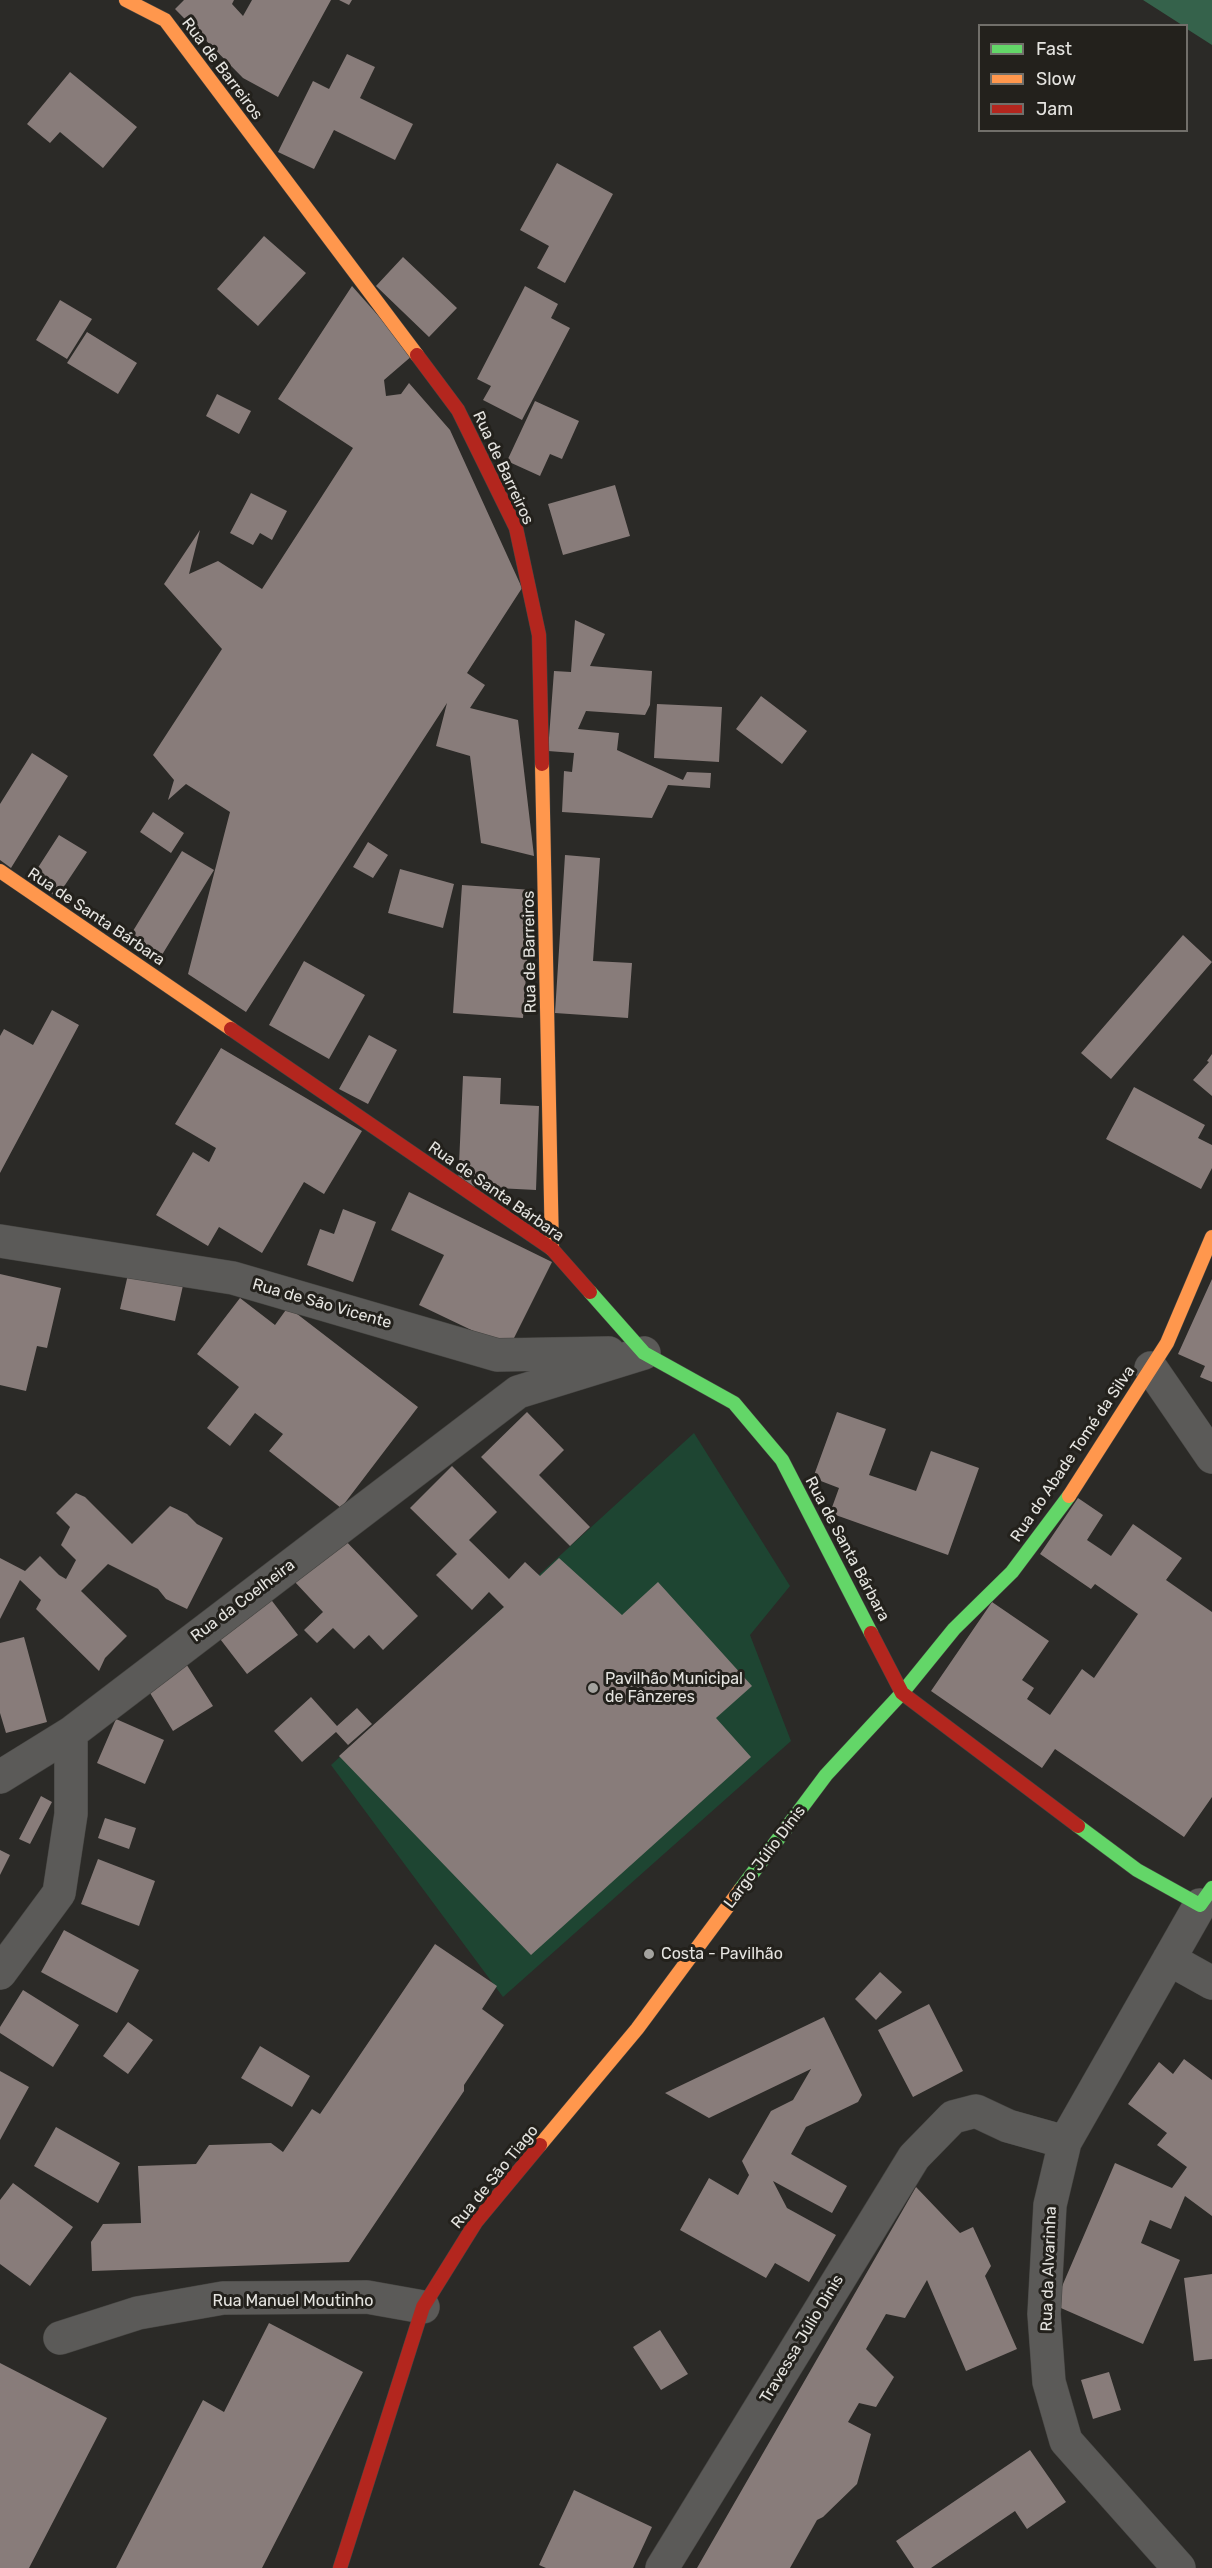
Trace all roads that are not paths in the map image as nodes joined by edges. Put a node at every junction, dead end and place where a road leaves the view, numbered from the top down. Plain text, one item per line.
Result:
1 (126, 0) edge
2 (0, 872) edge
3 (1212, 1237) edge
4 (0, 1241) edge
5 (552, 1249) junction
6 (644, 1353) junction
7 (1151, 1368) junction
8 (1212, 1457) edge
9 (902, 1693) junction
10 (71, 1733) junction
11 (0, 1777) edge
12 (1206, 1896) edge
13 (1169, 1959) junction
14 (0, 1973) edge
15 (1212, 1983) edge
16 (637, 2029) joint
17 (1065, 2142) junction
18 (423, 2307) junction
19 (60, 2338) dead end
20 (340, 2568) edge
21 (662, 2568) edge
22 (1179, 2568) edge

1 - 5 street, Rua de Barreiros
2 - 5 street, Rua de Santa Bárbara
3 - 7 street, Rua do Abade Tomé da Silva
4 - 6 street, Rua de São Vicente
5 - 6 street, Rua de Santa Bárbara
6 - 9 street, Rua de Santa Bárbara
6 - 10 street, Rua da Coelheira
7 - 8 street
7 - 9 street, Rua do Abade Tomé da Silva
9 - 12 street, Rua de Santa Bárbara
9 - 16 street, Largo Júlio Dinis
10 - 11 street, Rua da Coelheira
10 - 14 street
12 - 13 street
13 - 15 street
13 - 17 street
16 - 18 street, Rua de São Tiago
17 - 21 street, Travessa Júlio Dinis
17 - 22 street, Rua da Alvarinha
18 - 19 street, Rua Manuel Moutinho
18 - 20 street, Rua de São Tiago

